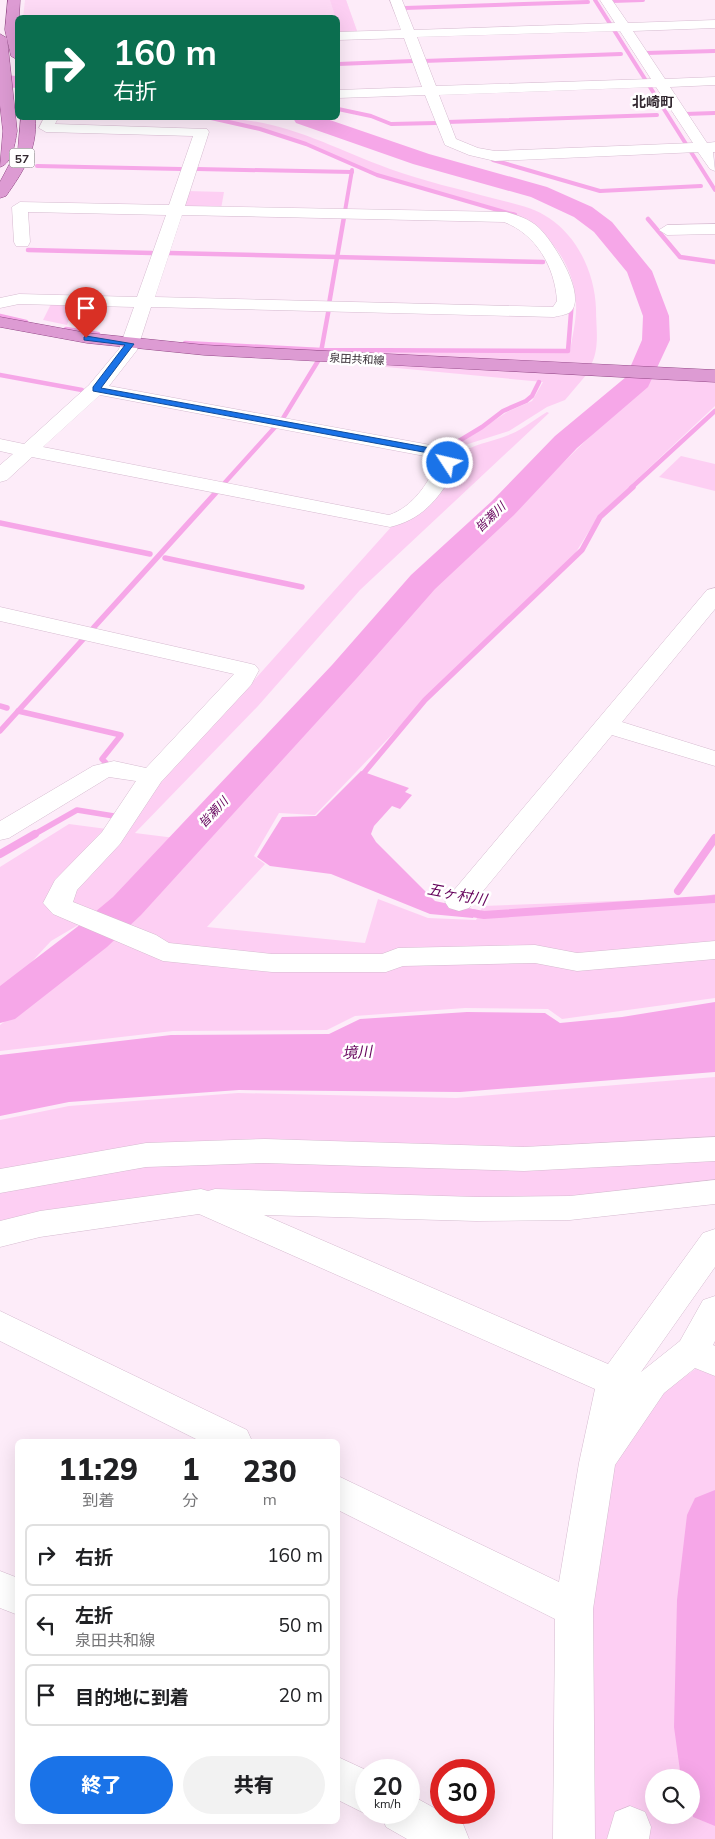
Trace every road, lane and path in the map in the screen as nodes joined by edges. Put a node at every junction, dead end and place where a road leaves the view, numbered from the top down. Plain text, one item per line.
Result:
1 (2, 0) edge
2 (14, 0) edge
3 (396, 0) edge
4 (606, 0) edge
5 (0, 4) edge
6 (715, 24) edge
7 (616, 27) junction
8 (409, 34) junction
9 (340, 36) edge
10 (0, 38) edge
11 (15, 43) edge
12 (2, 71) edge
13 (715, 81) edge
14 (658, 83) junction
15 (430, 91) junction
16 (340, 94) edge
17 (4, 95) edge
18 (28, 120) edge
19 (50, 120) edge
20 (705, 147) edge
21 (0, 162) edge
22 (715, 166) edge
23 (0, 193) edge
24 (176, 209) junction
25 (715, 229) edge
26 (667, 230) dead end
27 (22, 242) dead end
28 (146, 301) junction
29 (0, 303) edge
30 (0, 322) edge
31 (130, 344) junction
32 (715, 376) edge
33 (96, 389) junction
34 (0, 445) edge
35 (28, 450) junction
36 (0, 476) edge
37 (715, 594) edge
38 (0, 614) edge
39 (606, 725) junction
40 (715, 759) edge
41 (152, 777) junction
42 (6, 823) edge
43 (459, 902) dead end
44 (715, 950) edge
45 (715, 1149) edge
46 (0, 1181) edge
47 (715, 1192) edge
48 (201, 1200) junction
49 (0, 1234) edge
50 (715, 1242) edge
51 (715, 1310) edge
52 (0, 1325) edge
53 (701, 1355) edge
54 (614, 1382) junction
55 (230, 1439) edge
56 (597, 1463) junction
57 (340, 1493) edge
58 (0, 1588) edge
59 (15, 1596) edge
60 (574, 1609) junction
61 (340, 1778) edge
62 (355, 1787) edge
63 (420, 1823) edge
64 (448, 1839) edge
65 (574, 1839) edge
66 (628, 1839) edge
67 (632, 1839) edge

1 - 5 main road
2 - 11 main road
3 - 8 street
4 - 7 street
6 - 7 street
7 - 8 street
7 - 14 street
8 - 9 street
8 - 15 street
10 - 12 main road, 57
12 - 17 main road, 57
13 - 14 street
14 - 15 street
14 - 20 street
15 - 16 street
15 - 20 street
17 - 21 main road, 57
18 - 23 main road, 57
19 - 24 street
20 - 22 street
24 - 27 street
24 - 28 street
24 - 28 street
25 - 26 street
28 - 29 street
28 - 31 street
30 - 31 main road, 泉田共和線
31 - 32 main road, 泉田共和線
31 - 33 street
33 - 35 street
33 - 35 street
34 - 35 street
35 - 36 street
37 - 39 street
38 - 41 street
39 - 40 street
39 - 43 street
41 - 42 street
41 - 44 street
45 - 46 street
47 - 48 street
48 - 49 street
48 - 54 street
50 - 54 street
51 - 53 street
52 - 55 street
53 - 56 street
54 - 56 street
56 - 60 street
57 - 60 street
58 - 59 street
60 - 65 street
61 - 62 street
63 - 64 street
66 - 67 street

